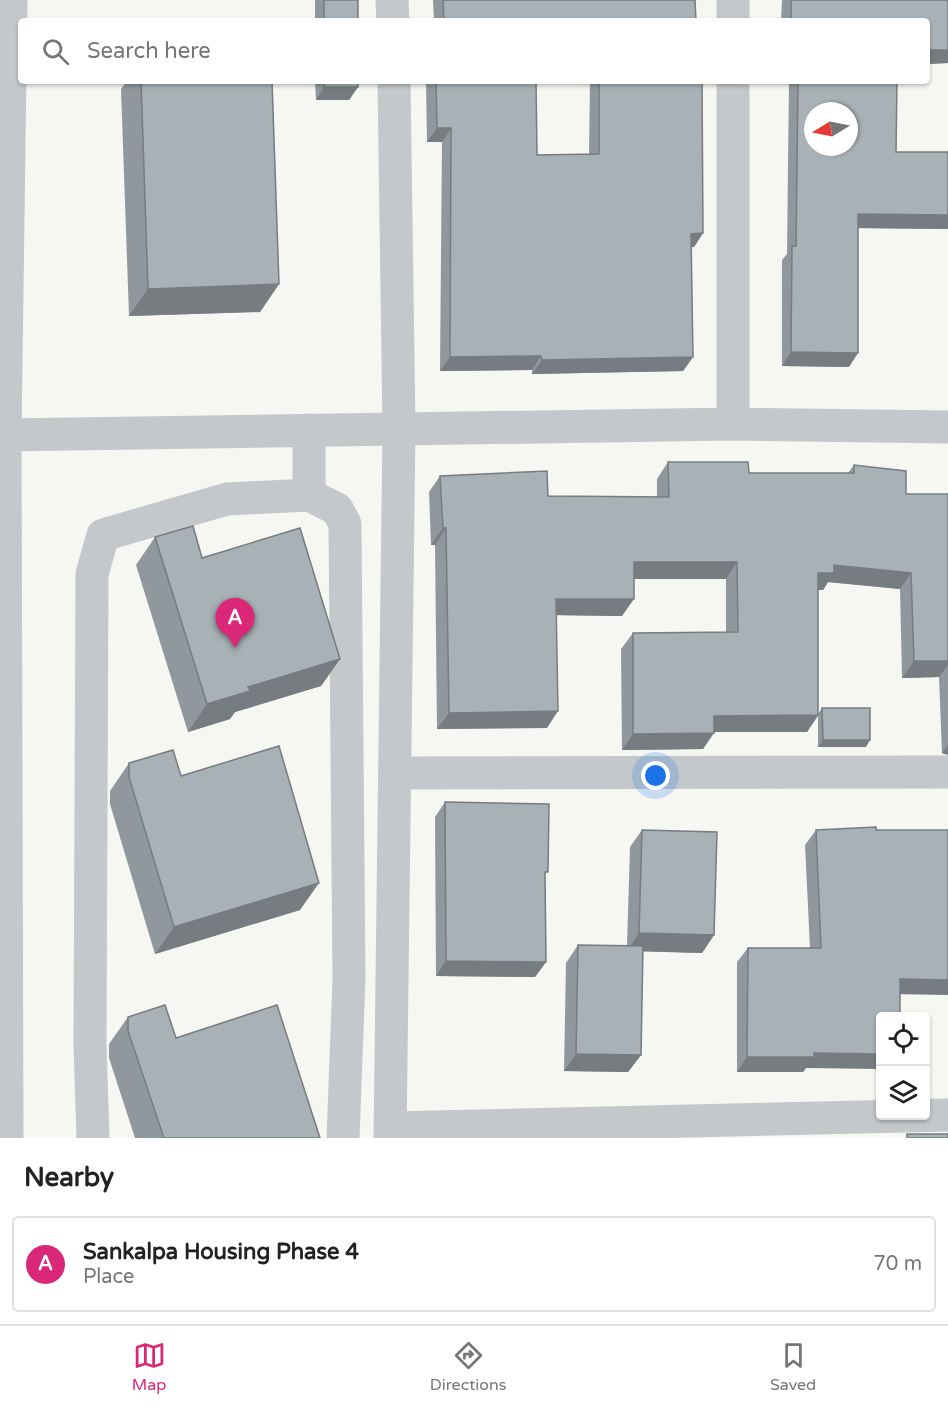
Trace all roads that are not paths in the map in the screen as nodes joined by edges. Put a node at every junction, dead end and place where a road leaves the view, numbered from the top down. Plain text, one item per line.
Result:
1 (11, 0) edge
2 (392, 0) edge
3 (733, 0) edge
4 (393, 18) edge
5 (733, 18) edge
6 (394, 84) edge
7 (733, 84) edge
8 (733, 424) junction
9 (948, 427) edge
10 (399, 429) junction
11 (309, 430) junction
12 (5, 435) junction
13 (309, 495) junction
14 (948, 772) edge
15 (396, 773) junction
16 (948, 1115) edge
17 (390, 1133) edge
18 (6, 1138) edge
19 (93, 1138) edge
20 (343, 1138) edge

1 - 12 street
2 - 4 street
3 - 5 street
6 - 10 street
7 - 8 street
8 - 9 street
8 - 10 street
10 - 11 street
10 - 15 street
11 - 12 street
11 - 13 street
12 - 18 street
13 - 19 street
13 - 20 street
14 - 15 street
15 - 17 street
16 - 17 street

